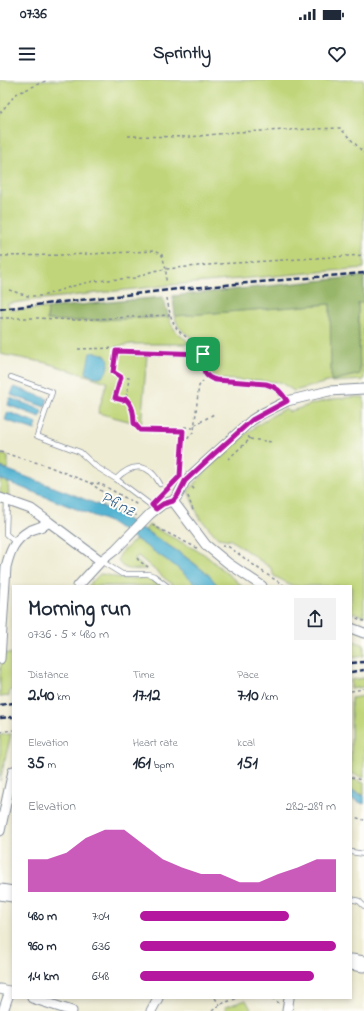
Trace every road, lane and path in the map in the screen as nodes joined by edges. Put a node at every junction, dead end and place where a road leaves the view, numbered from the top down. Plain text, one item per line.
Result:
1 (48, 80) edge
2 (0, 113) edge
3 (128, 136) dead end
4 (364, 153) edge
5 (364, 255) edge
6 (0, 256) edge
7 (166, 269) junction
8 (166, 283) dead end
9 (9, 290) dead end
10 (167, 298) dead end
11 (170, 315) junction
12 (0, 318) edge
13 (78, 348) dead end
14 (116, 351) junction
15 (131, 352) joint
16 (203, 354) junction
17 (206, 376) junction
18 (11, 377) dead end
19 (121, 377) junction
20 (364, 389) edge
21 (126, 399) junction
22 (287, 401) junction
23 (193, 410) dead end
24 (196, 410) junction
25 (214, 414) dead end
26 (195, 426) junction
27 (242, 429) junction
28 (183, 431) junction
29 (250, 439) junction
30 (272, 442) dead end
31 (183, 444) junction
32 (0, 452) edge
33 (228, 459) dead end
34 (180, 476) dead end
35 (116, 479) junction
36 (90, 482) junction
37 (179, 483) junction
38 (160, 484) dead end
39 (4, 499) edge
40 (173, 501) junction
41 (151, 508) junction
42 (132, 513) dead end
43 (195, 516) dead end
44 (49, 522) junction
45 (154, 526) dead end
46 (15, 542) junction
47 (219, 546) dead end
48 (197, 548) dead end
49 (137, 558) dead end
50 (102, 561) junction
51 (3, 567) edge
52 (148, 574) junction
53 (79, 585) edge
54 (166, 585) edge
55 (261, 585) edge
56 (283, 585) edge
57 (2, 607) edge
58 (352, 616) edge
59 (364, 621) edge
60 (352, 628) edge
61 (364, 632) edge
62 (0, 659) edge
63 (364, 689) edge
64 (352, 691) edge
65 (12, 730) edge
66 (0, 732) edge
67 (12, 776) edge
68 (352, 777) edge
69 (364, 782) edge
70 (352, 816) edge
71 (364, 820) edge
72 (0, 831) edge
73 (352, 852) edge
74 (364, 854) edge
75 (0, 892) edge
76 (12, 894) edge
77 (352, 898) edge
78 (364, 906) edge
79 (352, 962) edge
80 (364, 964) edge
81 (0, 989) edge
82 (12, 991) edge
83 (35, 999) edge
84 (157, 999) edge
85 (216, 999) edge
86 (235, 999) edge
87 (289, 999) edge
88 (220, 1005) junction
89 (3, 1011) edge
90 (72, 1011) edge
91 (151, 1011) edge
92 (212, 1011) edge
93 (287, 1011) edge

1 - 2 path
3 - 4 path
5 - 7 path
6 - 7 path
7 - 8 path
7 - 9 path
10 - 11 path
11 - 12 path
11 - 16 path
13 - 14 path
14 - 15 path
14 - 19 path
15 - 16 lane
16 - 17 lane
17 - 22 lane
17 - 24 path
18 - 35 lane
19 - 21 path
19 - 21 path
20 - 22 street
21 - 28 path
22 - 27 street
23 - 24 path
24 - 26 path
25 - 26 path
26 - 28 path
26 - 31 path
27 - 29 path
27 - 37 street
28 - 31 path
29 - 30 path
29 - 33 path
31 - 34 path
32 - 36 path
35 - 38 lane
35 - 41 lane
36 - 41 path
36 - 42 path
37 - 40 street
37 - 41 path
37 - 43 path
39 - 44 street
39 - 46 lane
40 - 41 street
40 - 55 street
41 - 50 street, bridge
44 - 46 street
44 - 50 street
45 - 48 path
46 - 51 street
47 - 56 path
49 - 52 path
50 - 52 lane
50 - 53 street
51 - 57 street
52 - 54 lane
57 - 62 street
58 - 59 path
60 - 61 street
63 - 64 path
65 - 66 path
67 - 72 street
68 - 69 path
70 - 71 path
73 - 74 lane
75 - 76 main road
77 - 78 lane
79 - 80 main road
81 - 82 street
82 - 89 street
83 - 90 street
84 - 91 street
85 - 88 path
86 - 88 path
87 - 93 street
88 - 92 path

